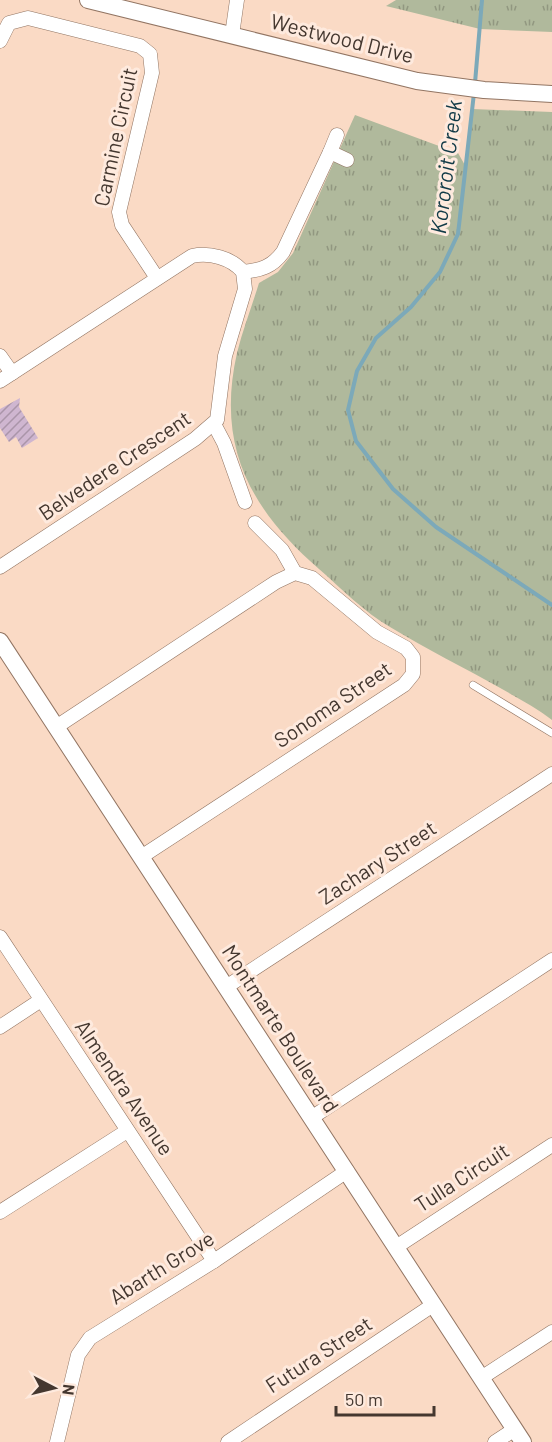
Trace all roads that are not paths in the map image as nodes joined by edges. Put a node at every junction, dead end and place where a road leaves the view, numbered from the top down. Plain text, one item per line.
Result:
1 (88, 0) edge
2 (237, 0) edge
3 (232, 35) junction
4 (0, 41) edge
5 (552, 94) edge
6 (337, 135) dead end
7 (330, 152) junction
8 (347, 160) dead end
9 (243, 273) junction
10 (157, 278) junction
11 (0, 356) edge
12 (6, 377) edge
13 (214, 424) junction
14 (245, 502) dead end
15 (255, 523) dead end
16 (0, 567) edge
17 (295, 573) junction
18 (0, 643) edge
19 (473, 685) dead end
20 (56, 727) junction
21 (552, 733) edge
22 (552, 774) edge
23 (141, 857) junction
24 (0, 937) edge
25 (552, 960) edge
26 (226, 987) junction
27 (41, 1000) junction
28 (0, 1027) edge
29 (311, 1118) junction
30 (127, 1131) junction
31 (552, 1145) edge
32 (346, 1171) junction
33 (0, 1212) edge
34 (396, 1247) junction
35 (214, 1261) junction
36 (433, 1305) junction
37 (552, 1332) edge
38 (481, 1378) junction
39 (519, 1436) edge
40 (57, 1442) edge
41 (228, 1442) edge
42 (495, 1442) edge

1 - 3 street, Westwood Drive
2 - 3 street
3 - 5 street, Westwood Drive
4 - 10 street, Carmine Circuit
6 - 7 street
7 - 8 street
7 - 9 street
9 - 10 street
9 - 13 street, Belvedere Crescent
10 - 12 street
11 - 12 street
13 - 14 street
13 - 16 street, Belvedere Crescent
15 - 17 street
17 - 20 street
17 - 23 street, Sonoma Street
18 - 20 street, Montmarte Boulevard
19 - 21 lane
20 - 23 street, Montmarte Boulevard
22 - 26 street, Zachary Street
23 - 26 street, Montmarte Boulevard
24 - 27 street, Almendra Avenue
25 - 29 street
26 - 29 street, Montmarte Boulevard
27 - 28 street
27 - 30 street, Almendra Avenue
29 - 32 street, Montmarte Boulevard
30 - 33 street
30 - 35 street, Almendra Avenue
31 - 34 street, Tulla Circuit
32 - 34 street, Montmarte Boulevard
32 - 35 street, Abarth Grove
34 - 36 street, Montmarte Boulevard
35 - 40 street, Abarth Grove
36 - 38 street, Montmarte Boulevard
36 - 41 street, Futura Street
37 - 38 street
38 - 39 street, Montmarte Boulevard
39 - 42 street

